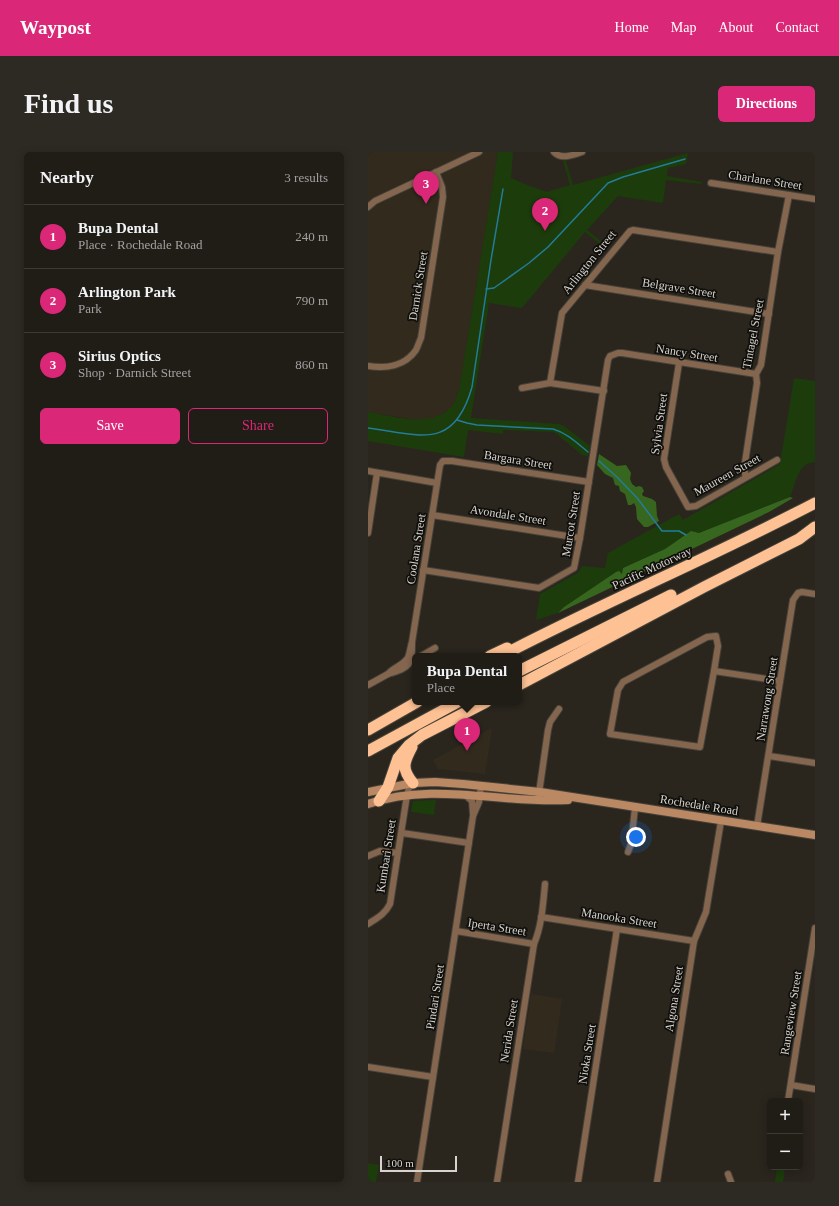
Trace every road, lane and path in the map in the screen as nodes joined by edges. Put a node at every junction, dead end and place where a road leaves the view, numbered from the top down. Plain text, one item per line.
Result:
1 (479, 152) edge
2 (554, 152) edge
3 (582, 152) edge
4 (436, 172) junction
5 (711, 183) dead end
6 (789, 195) junction
7 (815, 199) edge
8 (368, 207) edge
9 (778, 252) junction
10 (585, 285) junction
11 (769, 314) junction
12 (614, 354) joint
13 (679, 363) junction
14 (368, 366) edge
15 (756, 374) junction
16 (550, 383) junction
17 (522, 388) dead end
18 (604, 391) junction
19 (777, 460) dead end
20 (443, 461) joint
21 (368, 471) edge
22 (377, 473) junction
23 (746, 477) junction
24 (589, 482) junction
25 (437, 483) junction
26 (815, 503) edge
27 (688, 507) joint
28 (432, 515) junction
29 (815, 526) edge
30 (368, 533) edge
31 (580, 538) junction
32 (423, 570) junction
33 (815, 594) edge
34 (593, 610) junction
35 (412, 642) junction
36 (435, 648) dead end
37 (412, 652) joint
38 (427, 653) edge
39 (496, 653) edge
40 (507, 653) edge
41 (411, 660) edge
42 (522, 670) edge
43 (714, 671) junction
44 (780, 681) junction
45 (522, 682) edge
46 (368, 685) edge
47 (412, 697) edge
48 (412, 705) edge
49 (452, 705) edge
50 (480, 705) edge
51 (559, 709) dead end
52 (368, 721) edge
53 (368, 730) edge
54 (415, 740) junction
55 (368, 751) edge
56 (769, 756) junction
57 (815, 763) edge
58 (413, 783) junction
59 (481, 786) junction
60 (388, 787) junction
61 (368, 792) edge
62 (407, 795) junction
63 (465, 795) junction
64 (480, 795) junction
65 (539, 796) junction
66 (379, 801) junction
67 (368, 804) edge
68 (635, 808) junction
69 (473, 816) junction
70 (721, 821) junction
71 (758, 826) junction
72 (402, 832) junction
73 (815, 836) edge
74 (469, 843) junction
75 (398, 852) junction
76 (628, 852) dead end
77 (368, 856) edge
78 (545, 884) dead end
79 (541, 917) junction
80 (368, 924) edge
81 (815, 928) edge
82 (617, 929) junction
83 (456, 932) junction
84 (694, 941) junction
85 (534, 944) junction
86 (368, 1067) edge
87 (433, 1077) junction
88 (791, 1085) junction
89 (815, 1089) edge
90 (789, 1098) edge
91 (728, 1174) dead end
92 (417, 1182) edge
93 (497, 1182) edge
94 (578, 1182) edge
95 (657, 1182) edge
96 (731, 1182) edge

1 - 4 street
2 - 3 street
4 - 8 street
4 - 14 street, Darnick Street
5 - 6 street, Charlane Street
6 - 7 street, Charlane Street
6 - 9 street, Tintagel Street
9 - 10 street, Arlington Street
9 - 11 street, Tintagel Street
10 - 11 street, Belgrave Street
10 - 16 street, Arlington Street
11 - 15 street, Tintagel Street
12 - 13 street, Nancy Street
12 - 18 street, Murcot Street
13 - 15 street, Nancy Street
13 - 27 street, Sylvia Street
15 - 23 street, Tintagel Street
16 - 17 street
16 - 18 street
18 - 24 street, Murcot Street
19 - 23 street, Maureen Street
20 - 24 street, Bargara Street
20 - 25 street, Coolana Street
21 - 22 street
22 - 25 street
22 - 30 street
23 - 27 street, Maureen Street
24 - 31 street, Murcot Street
25 - 28 street, Coolana Street
26 - 34 highway, Pacific Motorway
28 - 31 street, Avondale Street
28 - 32 street, Coolana Street
29 - 42 highway
29 - 45 highway
31 - 32 street, Murcot Street
32 - 35 street, Coolana Street
33 - 44 street, Narrawong Street
34 - 39 highway
34 - 40 highway, Pacific Motorway
35 - 37 street, Coolana Street
35 - 41 street, Coolana Street
36 - 38 street
37 - 41 street, Coolana Street
41 - 46 street
43 - 43 street
43 - 44 street
44 - 56 street, Narrawong Street
47 - 52 highway
48 - 53 highway
49 - 55 highway
50 - 54 highway
51 - 65 street
54 - 58 highway
54 - 60 highway
56 - 57 street
56 - 71 street, Narrawong Street
58 - 59 main road, Rochedale Road
58 - 60 main road, Rochedale Road
58 - 62 street, Kumbari Street
59 - 64 street, Pindari Street
59 - 65 main road, Rochedale Road
60 - 61 main road, Rochedale Road
60 - 66 highway
62 - 63 main road, Rochedale Road
62 - 66 main road, Rochedale Road
62 - 72 street, Kumbari Street
63 - 64 main road, Rochedale Road
63 - 69 street, Pindari Street
64 - 65 main road, Rochedale Road
64 - 69 street, Pindari Street
65 - 68 main road, Rochedale Road
66 - 67 main road, Rochedale Road
68 - 70 main road, Rochedale Road
68 - 76 street
69 - 74 street, Pindari Street
70 - 71 main road, Rochedale Road
70 - 84 street, Algona Street
71 - 73 main road, Rochedale Road
72 - 74 street
72 - 75 street, Kumbari Street
74 - 83 street, Pindari Street
75 - 77 street
75 - 80 street, Kumbari Street
78 - 79 street, Nerida Street
79 - 82 street, Manooka Street
79 - 85 street, Nerida Street
81 - 88 street, Rangeview Street
82 - 84 street, Manooka Street
82 - 94 street, Nioka Street
83 - 85 street, Iperta Street
83 - 87 street, Pindari Street
84 - 95 street, Algona Street
85 - 93 street, Nerida Street
86 - 87 street
87 - 92 street, Pindari Street
88 - 89 street
88 - 90 street, Rangeview Street
91 - 96 street

